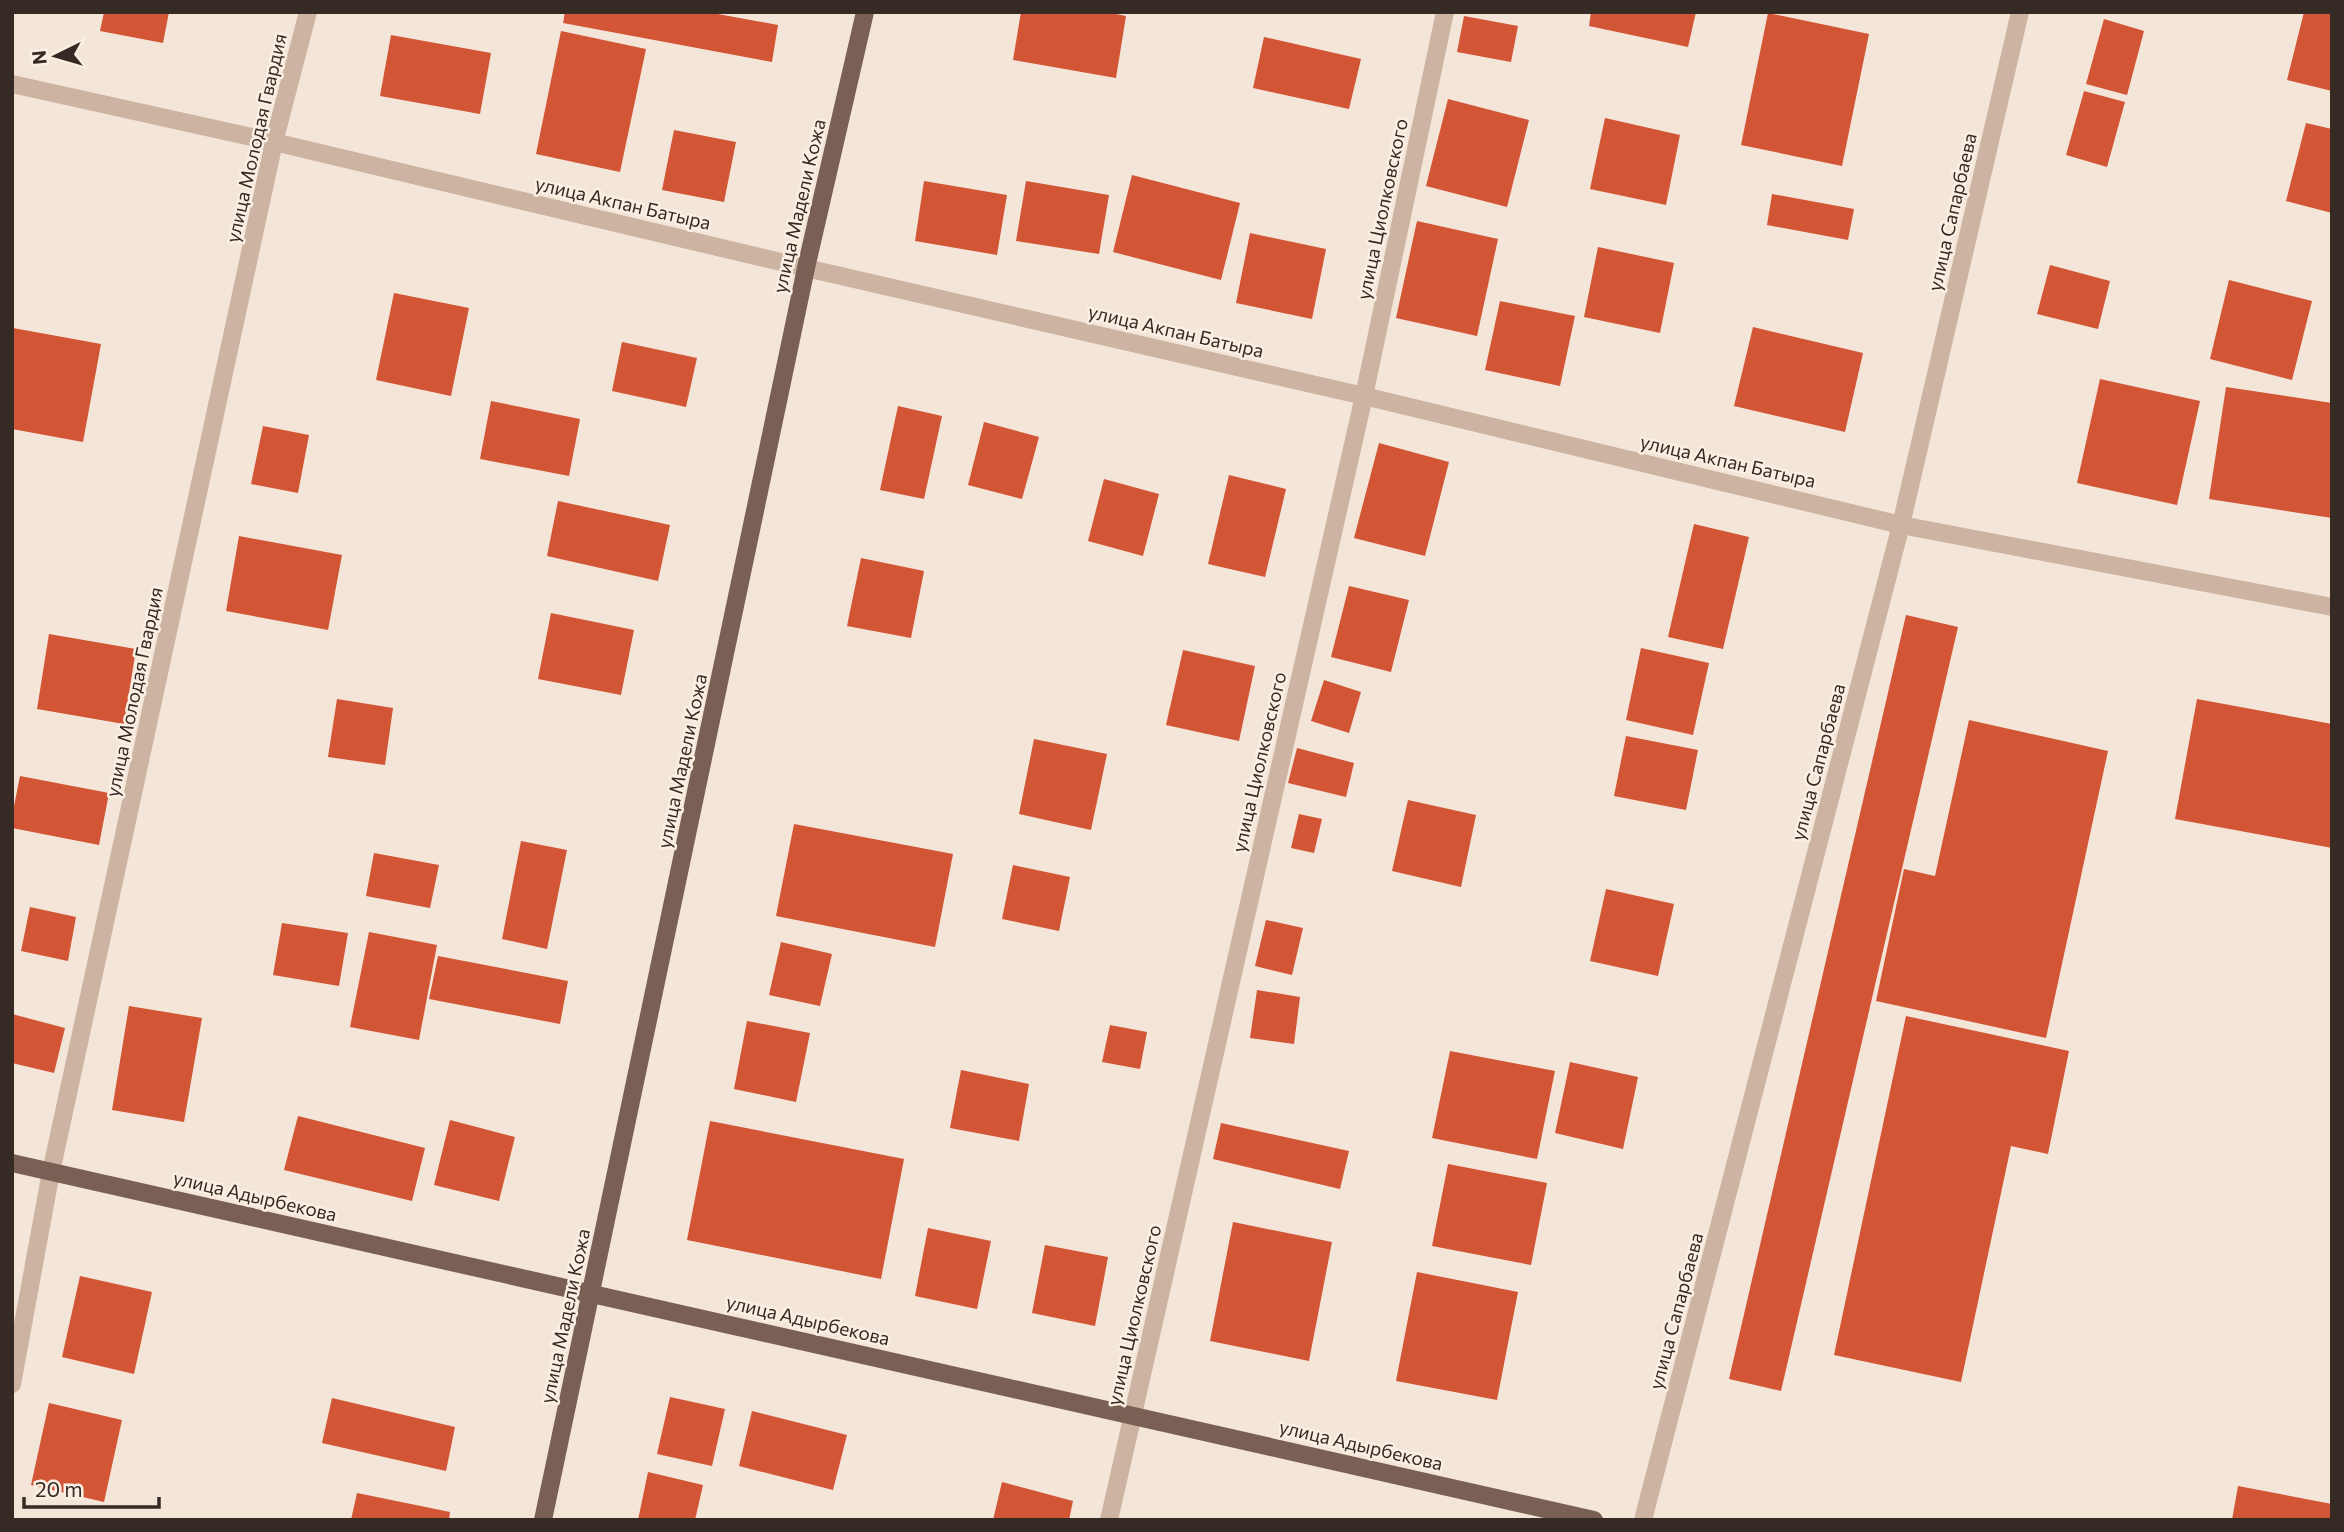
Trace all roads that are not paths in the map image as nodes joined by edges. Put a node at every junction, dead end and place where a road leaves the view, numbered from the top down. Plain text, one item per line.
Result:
1 (308, 12) edge
2 (865, 12) edge
3 (1445, 12) edge
4 (2020, 12) edge
5 (12, 84) edge
6 (274, 142) junction
7 (806, 268) junction
8 (1364, 396) junction
9 (1901, 525) junction
10 (2332, 607) edge
11 (12, 1163) edge
12 (51, 1172) junction
13 (592, 1293) junction
14 (12, 1384) edge
15 (1132, 1414) junction
16 (542, 1520) edge
17 (1109, 1520) edge
18 (1594, 1520) edge
19 (1643, 1520) edge

1 - 6 street, улица Молодая Гвардия
2 - 7 main road, улица Мадели Кожа
3 - 8 street, улица Циолковского
4 - 9 street, улица Сапарбаева
5 - 6 street, улица Акпан Батыра
6 - 7 street, улица Акпан Батыра
6 - 12 street, улица Молодая Гвардия
7 - 8 street, улица Акпан Батыра
7 - 13 main road, улица Мадели Кожа
8 - 9 street, улица Акпан Батыра
8 - 15 street, улица Циолковского
9 - 10 street, улица Акпан Батыра
9 - 19 street, улица Сапарбаева
11 - 12 main road, улица Адырбекова
12 - 13 main road, улица Адырбекова
12 - 14 street, улица Молодая Гвардия
13 - 15 main road, улица Адырбекова
13 - 16 main road, улица Мадели Кожа
15 - 17 street, улица Циолковского
15 - 18 main road, улица Адырбекова

